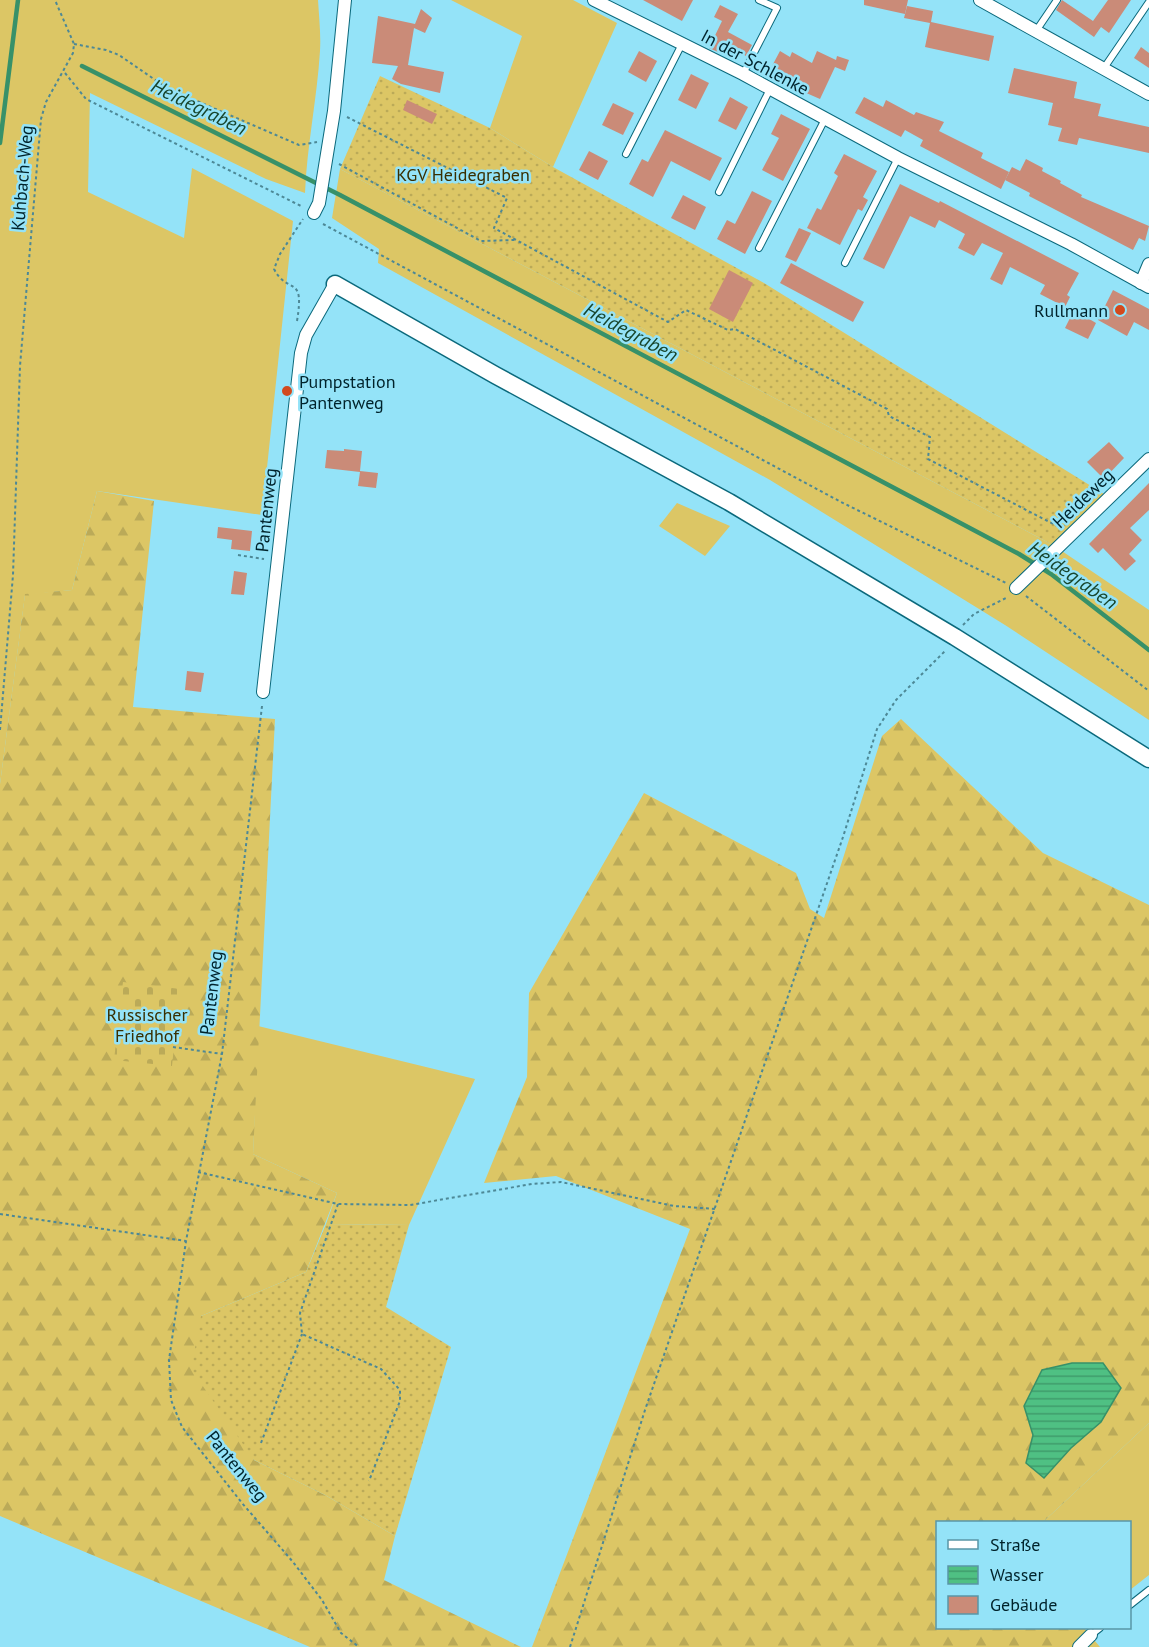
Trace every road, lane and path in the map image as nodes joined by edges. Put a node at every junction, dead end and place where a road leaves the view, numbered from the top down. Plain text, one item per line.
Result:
1 (55, 0) edge
2 (345, 0) edge
3 (594, 0) edge
4 (759, 0) edge
5 (980, 0) edge
6 (1057, 0) edge
7 (1149, 2) edge
8 (1036, 31) junction
9 (74, 44) junction
10 (681, 44) junction
11 (1104, 68) junction
12 (65, 73) junction
13 (743, 74) junction
14 (770, 89) junction
15 (1149, 94) edge
16 (334, 111) junction
17 (825, 119) junction
18 (327, 146) junction
19 (626, 154) dead end
20 (898, 158) junction
21 (719, 192) dead end
22 (314, 213) junction
23 (516, 240) junction
24 (759, 248) dead end
25 (845, 264) dead end
26 (1149, 264) edge
27 (335, 284) joint
28 (1145, 285) edge
29 (297, 322) dead end
30 (1149, 459) edge
31 (1072, 534) junction
32 (238, 555) dead end
33 (278, 561) junction
34 (1016, 588) junction
35 (955, 637) junction
36 (1149, 691) edge
37 (263, 692) joint
38 (0, 730) edge
39 (1149, 759) edge
40 (173, 1047) dead end
41 (222, 1054) junction
42 (198, 1172) junction
43 (338, 1204) junction
44 (715, 1209) junction
45 (0, 1214) edge
46 (186, 1241) junction
47 (302, 1334) junction
48 (261, 1443) dead end
49 (369, 1481) dead end
50 (1149, 1590) edge
51 (1131, 1604) edge
52 (1096, 1631) edge
53 (359, 1647) edge
54 (570, 1647) edge
55 (1078, 1647) edge

1 - 9 path
2 - 16 street
3 - 10 street, In der Schlenke
4 - 13 lane
5 - 8 street
6 - 8 lane
7 - 11 lane
8 - 11 street
9 - 12 path, Kuhbach-Weg
9 - 18 path
10 - 13 street, In der Schlenke
10 - 19 lane
11 - 15 street
12 - 22 path
12 - 38 path, Kuhbach-Weg
13 - 14 street, In der Schlenke
14 - 17 street, In der Schlenke
14 - 21 lane
16 - 18 street
16 - 23 path
17 - 20 street, In der Schlenke
17 - 24 lane
18 - 22 street
18 - 23 path
20 - 25 lane
20 - 28 street, In der Schlenke
22 - 29 path
22 - 34 path
23 - 31 path
26 - 28 street
27 - 33 street, Pantenweg
27 - 35 main road
30 - 31 street, Heideweg
31 - 34 street, Heideweg
32 - 33 path
33 - 37 street, Pantenweg
34 - 35 path
34 - 36 path
35 - 39 main road
35 - 44 path
37 - 41 path, Pantenweg
40 - 41 path
41 - 42 path, Pantenweg
42 - 43 path
42 - 46 path, Pantenweg
43 - 44 path
43 - 47 path
44 - 54 path
45 - 46 path
46 - 53 path, Pantenweg
47 - 48 path
47 - 49 path
50 - 51 lane
52 - 55 street

